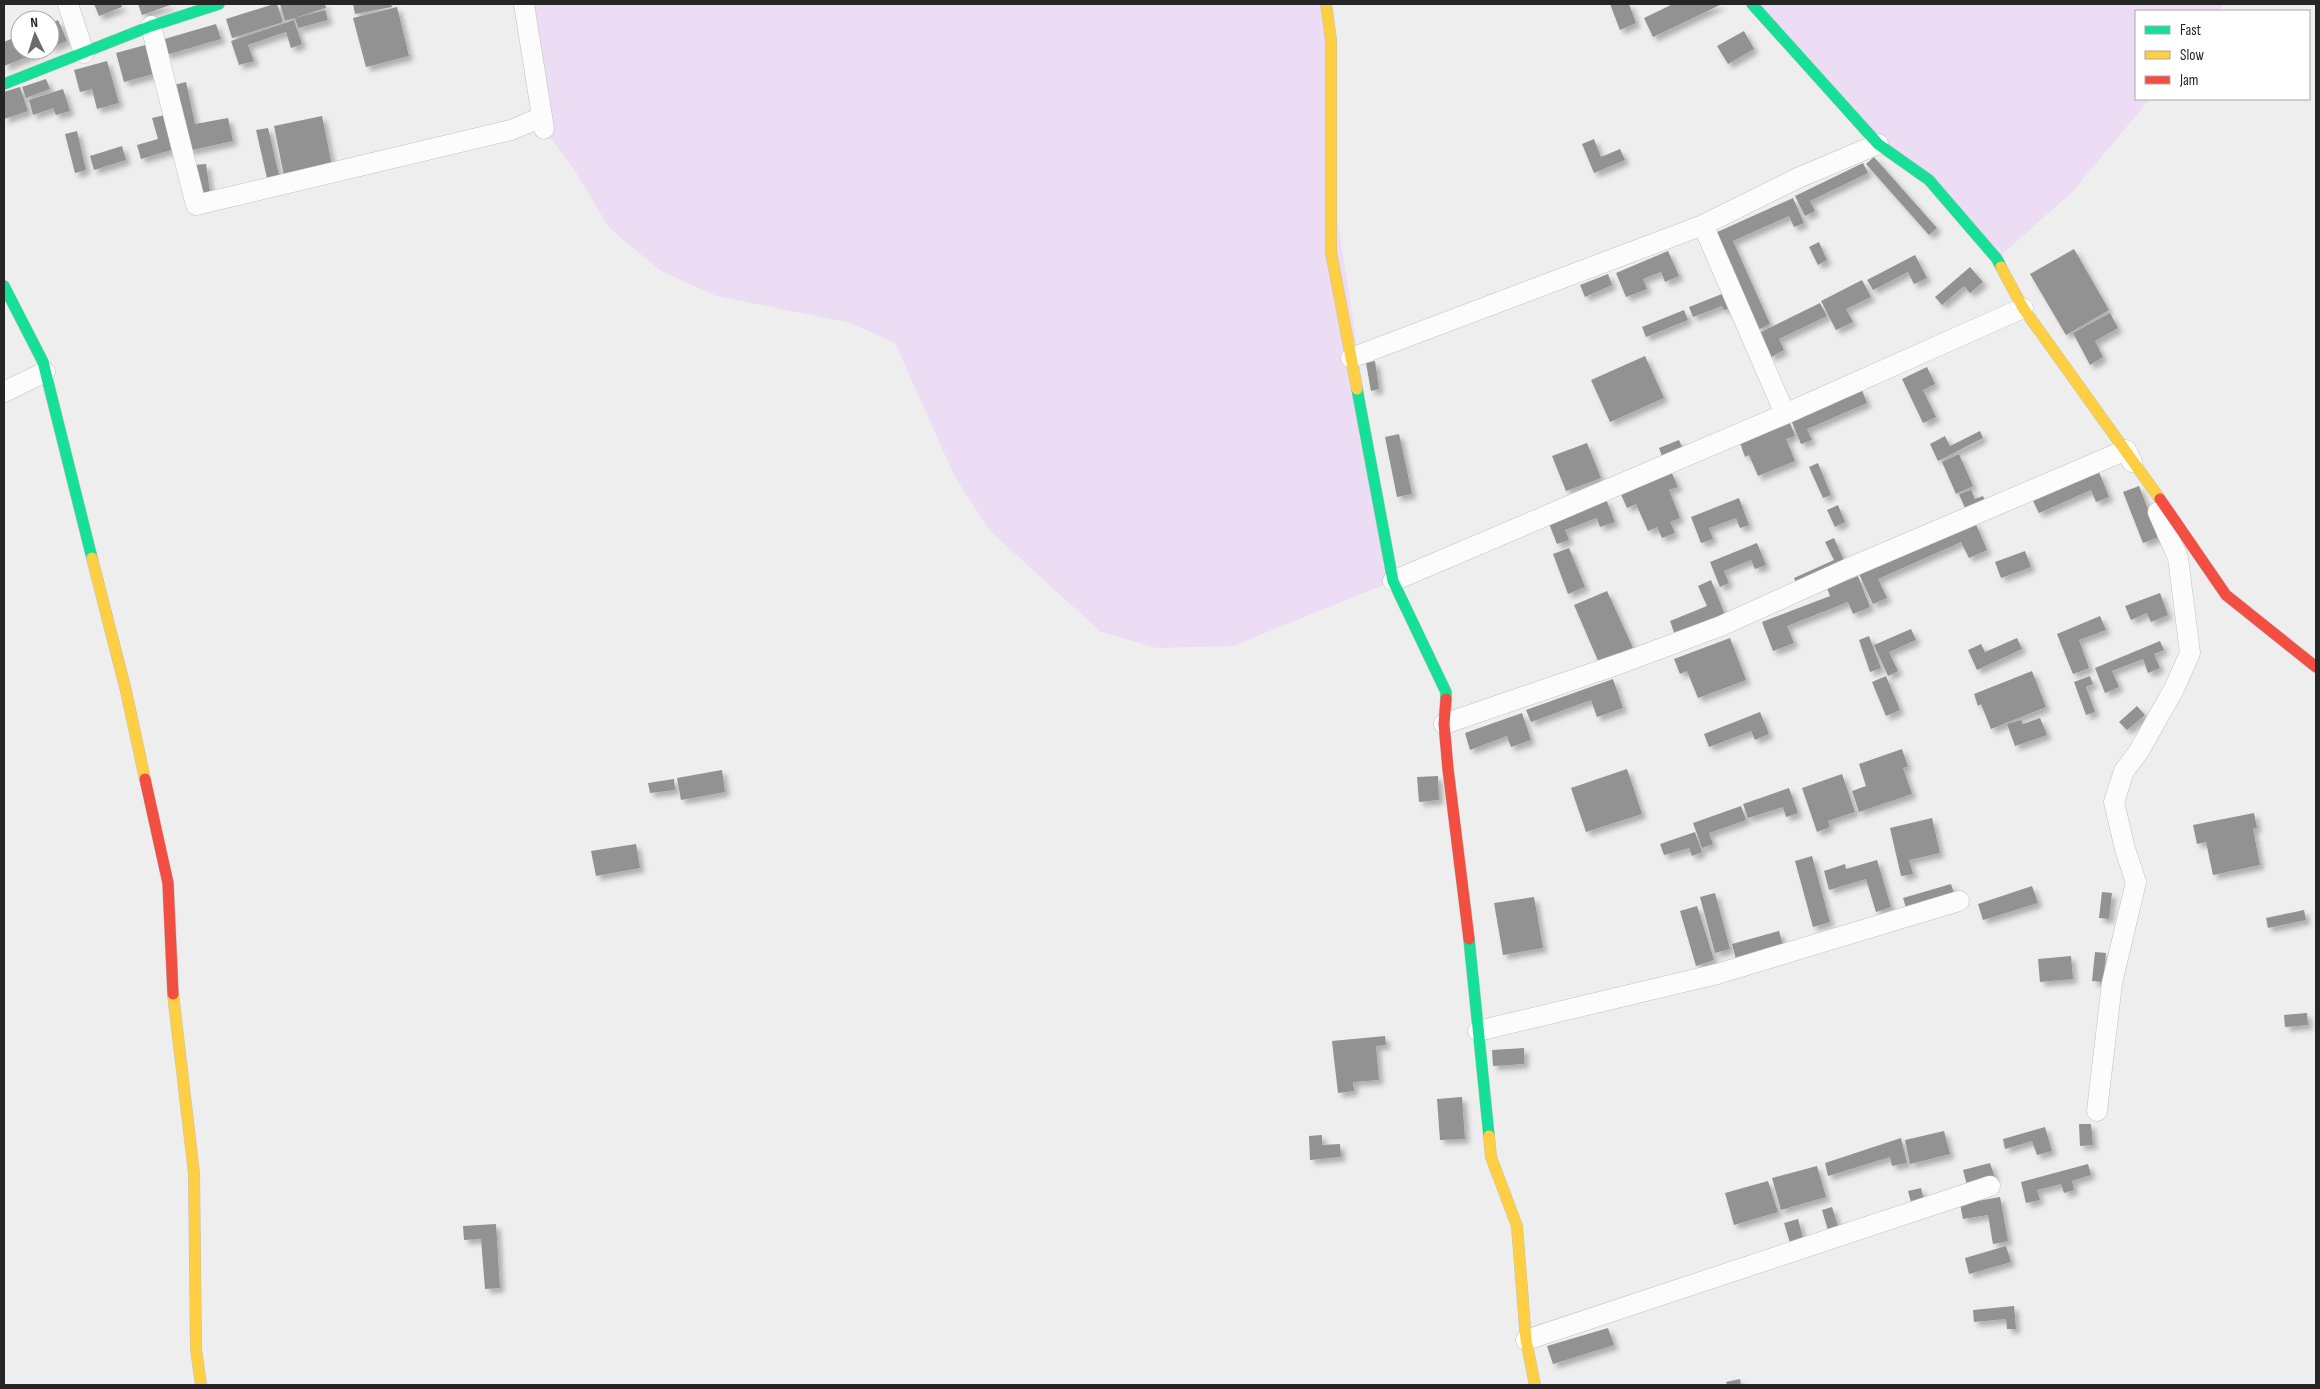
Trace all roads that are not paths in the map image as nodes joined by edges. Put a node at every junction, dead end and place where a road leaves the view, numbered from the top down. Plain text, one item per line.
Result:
1 (68, 4) edge
2 (219, 4) edge
3 (524, 4) edge
4 (1326, 4) edge
5 (1752, 4) edge
6 (151, 26) junction
7 (84, 52) junction
8 (4, 84) edge
9 (1878, 144) junction
10 (1703, 225) junction
11 (4, 286) edge
12 (2023, 308) junction
13 (1351, 358) junction
14 (45, 372) junction
15 (4, 392) edge
16 (1785, 414) junction
17 (2126, 450) junction
18 (1393, 581) junction
19 (2316, 667) edge
20 (1444, 724) junction
21 (1959, 901) dead end
22 (1478, 1031) junction
23 (2097, 1111) dead end
24 (1990, 1186) dead end
25 (1526, 1340) junction
26 (201, 1385) edge
27 (1535, 1385) edge

1 - 7 street
2 - 6 street
3 - 6 street
4 - 13 street
5 - 9 street
6 - 7 street
7 - 8 street
9 - 10 street
9 - 12 street
10 - 13 street
10 - 16 street
11 - 14 street
12 - 16 street
12 - 17 street
13 - 18 street
14 - 15 street
14 - 26 street
16 - 18 street
17 - 19 street
17 - 20 street
17 - 23 street
18 - 20 street
20 - 22 street
21 - 22 street
22 - 25 street
24 - 25 street
25 - 27 street

